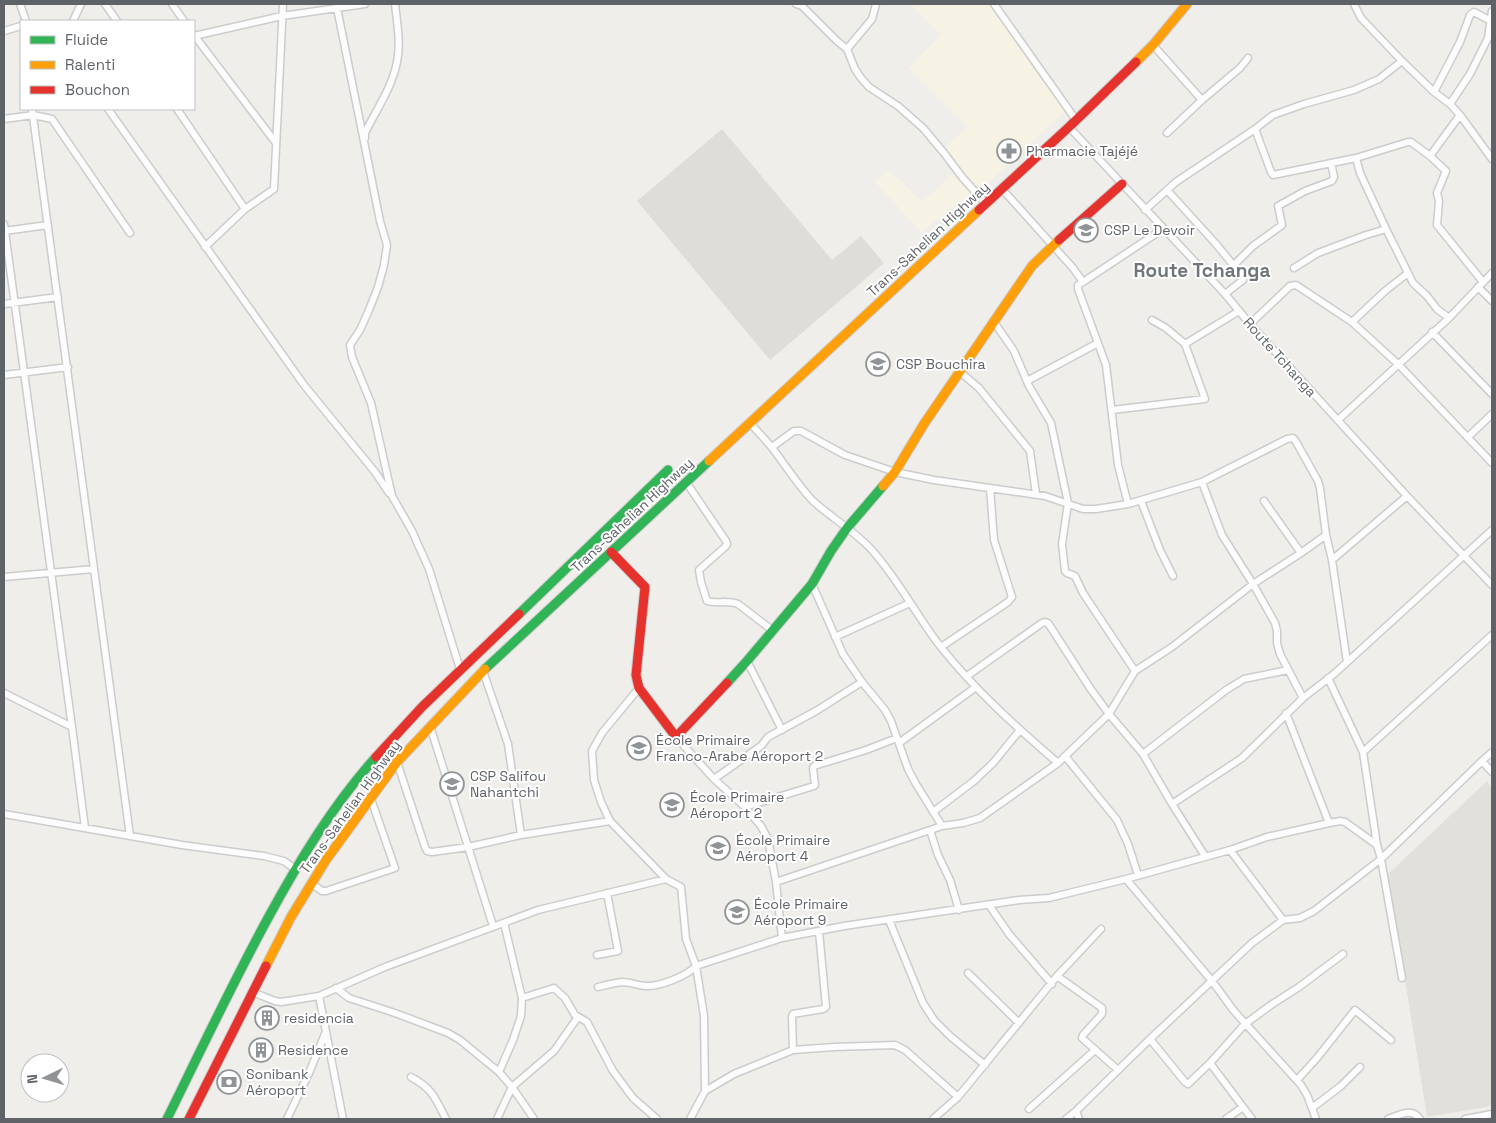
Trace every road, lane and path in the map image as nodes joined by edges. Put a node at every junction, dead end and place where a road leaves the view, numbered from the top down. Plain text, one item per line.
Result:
1 (20, 4) edge
2 (82, 4) edge
3 (104, 4) edge
4 (172, 4) edge
5 (283, 4) edge
6 (365, 4) edge
7 (395, 4) edge
8 (796, 4) edge
9 (876, 4) edge
10 (994, 4) edge
11 (1186, 4) edge
12 (1354, 4) edge
13 (337, 8) junction
14 (1492, 11) edge
15 (282, 16) junction
16 (26, 20) edge
17 (74, 20) edge
18 (115, 20) edge
19 (183, 20) edge
20 (1491, 20) junction
21 (20, 26) edge
22 (4, 31) edge
23 (195, 35) edge
24 (195, 36) edge
25 (1490, 39) edge
26 (1152, 44) junction
27 (847, 49) junction
28 (1248, 58) dead end
29 (1402, 61) junction
30 (1434, 92) junction
31 (1202, 100) junction
32 (1450, 104) junction
33 (109, 110) edge
34 (178, 110) edge
35 (33, 112) edge
36 (1460, 115) junction
37 (4, 119) edge
38 (1076, 120) junction
39 (1068, 127) junction
40 (1255, 129) junction
41 (1167, 133) dead end
42 (276, 143) junction
43 (365, 146) junction
44 (1430, 156) junction
45 (1356, 158) junction
46 (1492, 159) edge
47 (1331, 163) junction
48 (1122, 184) junction
49 (1002, 189) junction
50 (1167, 190) junction
51 (986, 204) junction
52 (245, 209) junction
53 (1145, 210) junction
54 (48, 225) junction
55 (4, 228) edge
56 (1163, 229) junction
57 (1386, 229) junction
58 (130, 233) dead end
59 (1053, 245) junction
60 (205, 247) junction
61 (1234, 266) junction
62 (1294, 268) dead end
63 (1408, 274) junction
64 (1492, 274) edge
65 (1083, 282) junction
66 (1481, 285) junction
67 (1225, 294) junction
68 (58, 297) junction
69 (1492, 301) edge
70 (14, 303) junction
71 (4, 304) edge
72 (1239, 311) junction
73 (1449, 318) junction
74 (1152, 320) dead end
75 (994, 322) junction
76 (1352, 322) junction
77 (1250, 324) junction
78 (1432, 332) junction
79 (1098, 343) junction
80 (1185, 344) junction
81 (1399, 365) junction
82 (68, 367) junction
83 (960, 372) junction
84 (24, 373) junction
85 (4, 376) edge
86 (1027, 381) junction
87 (1492, 394) edge
88 (1112, 410) junction
89 (1492, 414) edge
90 (1338, 420) junction
91 (750, 423) junction
92 (1468, 437) junction
93 (772, 447) junction
94 (1492, 463) edge
95 (668, 470) dead end
96 (895, 472) junction
97 (686, 482) junction
98 (1202, 482) junction
99 (990, 488) junction
100 (1036, 494) junction
101 (392, 496) junction
102 (1407, 496) junction
103 (1141, 501) junction
104 (1264, 501) dead end
105 (1068, 503) junction
106 (1128, 504) junction
107 (847, 528) junction
108 (1492, 530) edge
109 (1326, 535) junction
110 (611, 552) junction
111 (1301, 553) junction
112 (1464, 556) junction
113 (1332, 560) junction
114 (94, 569) junction
115 (50, 573) junction
116 (1173, 576) dead end
117 (4, 577) edge
118 (812, 584) junction
119 (1253, 584) junction
120 (1492, 585) edge
121 (910, 603) junction
122 (772, 630) junction
123 (1492, 635) edge
124 (835, 637) junction
125 (941, 647) junction
126 (747, 661) junction
127 (1347, 662) junction
128 (460, 670) junction
129 (1288, 670) junction
130 (483, 671) junction
131 (1135, 671) junction
132 (967, 676) junction
133 (1328, 678) junction
134 (862, 682) junction
135 (976, 687) junction
136 (639, 688) junction
137 (4, 693) edge
138 (1302, 698) junction
139 (1109, 714) junction
140 (1286, 714) junction
141 (430, 726) junction
142 (72, 727) junction
143 (782, 730) junction
144 (1020, 730) junction
145 (676, 737) junction
146 (898, 740) junction
147 (1363, 752) junction
148 (1492, 752) edge
149 (1143, 754) junction
150 (1065, 756) junction
151 (1482, 761) junction
152 (397, 762) junction
153 (1058, 763) junction
154 (1492, 772) edge
155 (714, 779) junction
156 (371, 799) junction
157 (1172, 804) junction
158 (745, 807) junction
159 (933, 812) junction
160 (4, 814) edge
161 (610, 820) junction
162 (1329, 823) junction
163 (942, 826) junction
164 (85, 828) junction
165 (930, 830) junction
166 (521, 834) junction
167 (130, 836) junction
168 (1377, 845) junction
169 (468, 847) junction
170 (1230, 850) junction
171 (1205, 856) junction
172 (1381, 859) junction
173 (295, 869) junction
174 (1138, 875) junction
175 (666, 879) junction
176 (1126, 879) junction
177 (776, 882) junction
178 (311, 883) junction
179 (606, 893) junction
180 (989, 905) junction
181 (959, 910) junction
182 (889, 920) junction
183 (1283, 920) junction
184 (504, 922) junction
185 (493, 926) junction
186 (1101, 929) dead end
187 (819, 931) junction
188 (782, 938) junction
189 (1343, 954) dead end
190 (597, 955) dead end
191 (696, 966) junction
192 (968, 973) dead end
193 (1058, 976) junction
194 (1402, 978) dead end
195 (1212, 981) junction
196 (1052, 984) junction
197 (598, 987) dead end
198 (336, 988) junction
199 (252, 992) junction
200 (318, 996) junction
201 (522, 998) junction
202 (578, 1018) junction
203 (1019, 1024) junction
204 (1245, 1024) junction
205 (326, 1032) junction
206 (1150, 1039) junction
207 (1391, 1040) dead end
208 (794, 1050) junction
209 (1094, 1050) junction
210 (1210, 1063) junction
211 (985, 1065) junction
212 (1360, 1067) dead end
213 (1118, 1070) junction
214 (499, 1072) junction
215 (411, 1077) dead end
216 (1297, 1080) junction
217 (512, 1087) junction
218 (704, 1092) junction
219 (958, 1098) junction
220 (1243, 1107) junction
221 (1312, 1108) junction
222 (1029, 1109) dead end
223 (1076, 1111) junction
224 (1492, 1114) edge
225 (167, 1119) edge
226 (189, 1119) edge
227 (287, 1119) edge
228 (343, 1119) edge
229 (446, 1119) edge
230 (497, 1119) edge
231 (534, 1119) edge
232 (657, 1119) edge
233 (690, 1119) edge
234 (933, 1119) edge
235 (1066, 1119) edge
236 (1079, 1119) edge
237 (1226, 1119) edge
238 (1252, 1119) edge
239 (1316, 1119) edge
240 (1388, 1119) edge
241 (1420, 1119) edge
242 (1465, 1119) edge

1 - 16 street
2 - 17 street
3 - 18 street
4 - 19 street
5 - 15 street
6 - 13 street
7 - 43 street
8 - 27 street
9 - 27 street
10 - 38 street
11 - 26 main road, Trans-Sahelian Highway
12 - 29 street
13 - 15 street
13 - 43 street
14 - 20 street
15 - 23 street
15 - 42 street
20 - 25 street
20 - 30 street
21 - 22 street
24 - 42 street
25 - 32 street
26 - 31 street
26 - 38 main road, Trans-Sahelian Highway
27 - 51 street
28 - 31 street
29 - 30 street
29 - 40 street
30 - 32 street
31 - 41 street
32 - 36 street
33 - 60 street
34 - 52 street
35 - 37 street
35 - 54 street
35 - 58 street
36 - 44 street
36 - 46 street
38 - 39 main road, Trans-Sahelian Highway
39 - 48 street, Route Tchanga
39 - 49 main road, Trans-Sahelian Highway
40 - 47 street
40 - 50 street
42 - 52 street
43 - 101 street
44 - 45 street
44 - 66 street
45 - 47 street
45 - 57 street
47 - 61 street
48 - 53 street, Route Tchanga
48 - 59 main road
49 - 51 main road, Trans-Sahelian Highway
49 - 59 street
50 - 53 street
50 - 61 street
51 - 91 main road, Trans-Sahelian Highway
52 - 60 street
53 - 56 street, Route Tchanga
54 - 55 street
54 - 68 street
55 - 70 street
56 - 65 street
56 - 67 street, Route Tchanga
57 - 62 street
57 - 63 street
59 - 65 street
59 - 75 main road
60 - 101 street
61 - 67 street
63 - 73 street
63 - 76 street
64 - 66 street
65 - 79 street
66 - 69 street
66 - 73 street
67 - 72 street, Route Tchanga
68 - 70 street
68 - 82 street
70 - 71 street
70 - 84 street
72 - 77 street, Route Tchanga
72 - 80 street
73 - 78 street
74 - 80 street
75 - 83 main road
75 - 86 street
76 - 77 street
76 - 81 street
77 - 90 street, Route Tchanga
78 - 81 street
78 - 87 street
79 - 86 street
79 - 88 street
80 - 88 street
81 - 90 street
81 - 92 street
82 - 84 street
82 - 114 street
83 - 96 main road
83 - 100 street
84 - 85 street
84 - 115 street
86 - 105 street
88 - 106 street
89 - 92 street
90 - 102 street, Route Tchanga
91 - 93 street
91 - 97 main road, Trans-Sahelian Highway
92 - 94 street
93 - 96 street
93 - 107 street
95 - 128 main road
96 - 99 street
96 - 107 main road
97 - 110 main road, Trans-Sahelian Highway
97 - 122 street
98 - 103 street
98 - 109 street
98 - 119 street
99 - 100 street
99 - 125 street
100 - 105 street
101 - 128 street
102 - 112 street, Route Tchanga
102 - 113 street
103 - 106 street
103 - 116 street
104 - 111 street
105 - 106 street
105 - 131 street
107 - 118 main road
107 - 121 street
108 - 112 street
109 - 111 street
109 - 113 street
110 - 130 main road, Trans-Sahelian Highway
110 - 136 main road
111 - 119 street
112 - 120 street, Route Tchanga
112 - 127 street
113 - 127 street
114 - 115 street
114 - 167 street
115 - 117 street
115 - 142 street
118 - 122 main road
118 - 124 street
119 - 129 street
119 - 131 street
121 - 124 street
121 - 125 street
122 - 126 main road
123 - 147 street
124 - 134 street
125 - 132 street
126 - 143 street
126 - 145 main road
127 - 133 street
128 - 173 main road
129 - 138 street
129 - 149 street
130 - 141 main road, Trans-Sahelian Highway
130 - 166 street
131 - 139 street
132 - 135 street
132 - 139 street
133 - 138 street
133 - 147 street
134 - 143 street
134 - 146 street
135 - 144 street
135 - 146 street
136 - 145 main road
136 - 161 street
137 - 142 street
138 - 140 street
139 - 149 street
139 - 150 street
140 - 157 street
140 - 162 street
141 - 152 main road, Trans-Sahelian Highway
141 - 169 street
142 - 164 street
143 - 155 street
144 - 153 street
144 - 159 street
145 - 155 street
146 - 158 street
146 - 159 street
147 - 168 street
148 - 151 street
149 - 157 street
150 - 153 street
150 - 174 street
151 - 154 street
151 - 172 street
152 - 156 main road, Trans-Sahelian Highway
152 - 169 street
153 - 163 street
155 - 158 street
156 - 178 main road, Trans-Sahelian Highway
156 - 178 street
157 - 171 street
158 - 177 street
159 - 163 street
160 - 164 street
161 - 166 street
161 - 175 street
162 - 168 street
162 - 170 street
163 - 165 street
164 - 167 street
165 - 177 street
165 - 181 street
166 - 169 street
167 - 173 street
168 - 172 street
169 - 185 street
170 - 171 street
170 - 183 street
171 - 174 street
172 - 183 street
172 - 194 street
173 - 225 main road
174 - 176 street
175 - 179 street
175 - 191 street
176 - 180 street
176 - 195 street
177 - 188 street
178 - 199 main road, Trans-Sahelian Highway
179 - 184 street
179 - 190 street
180 - 181 street
180 - 196 street
181 - 182 street
182 - 187 street
182 - 211 street
183 - 195 street
184 - 185 street
184 - 201 street
185 - 198 street
186 - 193 street
187 - 188 street
187 - 208 street
188 - 191 street
189 - 204 street
191 - 197 street
191 - 218 street
192 - 203 street
193 - 196 street
193 - 209 street
195 - 204 street
195 - 206 street
196 - 203 street
198 - 200 street
198 - 214 street
199 - 200 street
199 - 226 main road, Trans-Sahelian Highway
200 - 205 street
201 - 202 street
201 - 214 street
202 - 217 street
202 - 232 street
203 - 211 street
204 - 210 street
204 - 216 street
205 - 227 street
205 - 228 street
206 - 210 street
206 - 213 street
207 - 216 street
208 - 218 street
208 - 219 street
209 - 213 street
209 - 222 street
210 - 220 street
211 - 219 street
212 - 221 street
213 - 223 street
214 - 217 street
215 - 229 street
216 - 221 street
217 - 230 street
217 - 231 street
218 - 233 street
219 - 234 street
220 - 237 street
220 - 238 street
221 - 239 street
223 - 235 street
223 - 236 street
224 - 242 street
240 - 241 street

